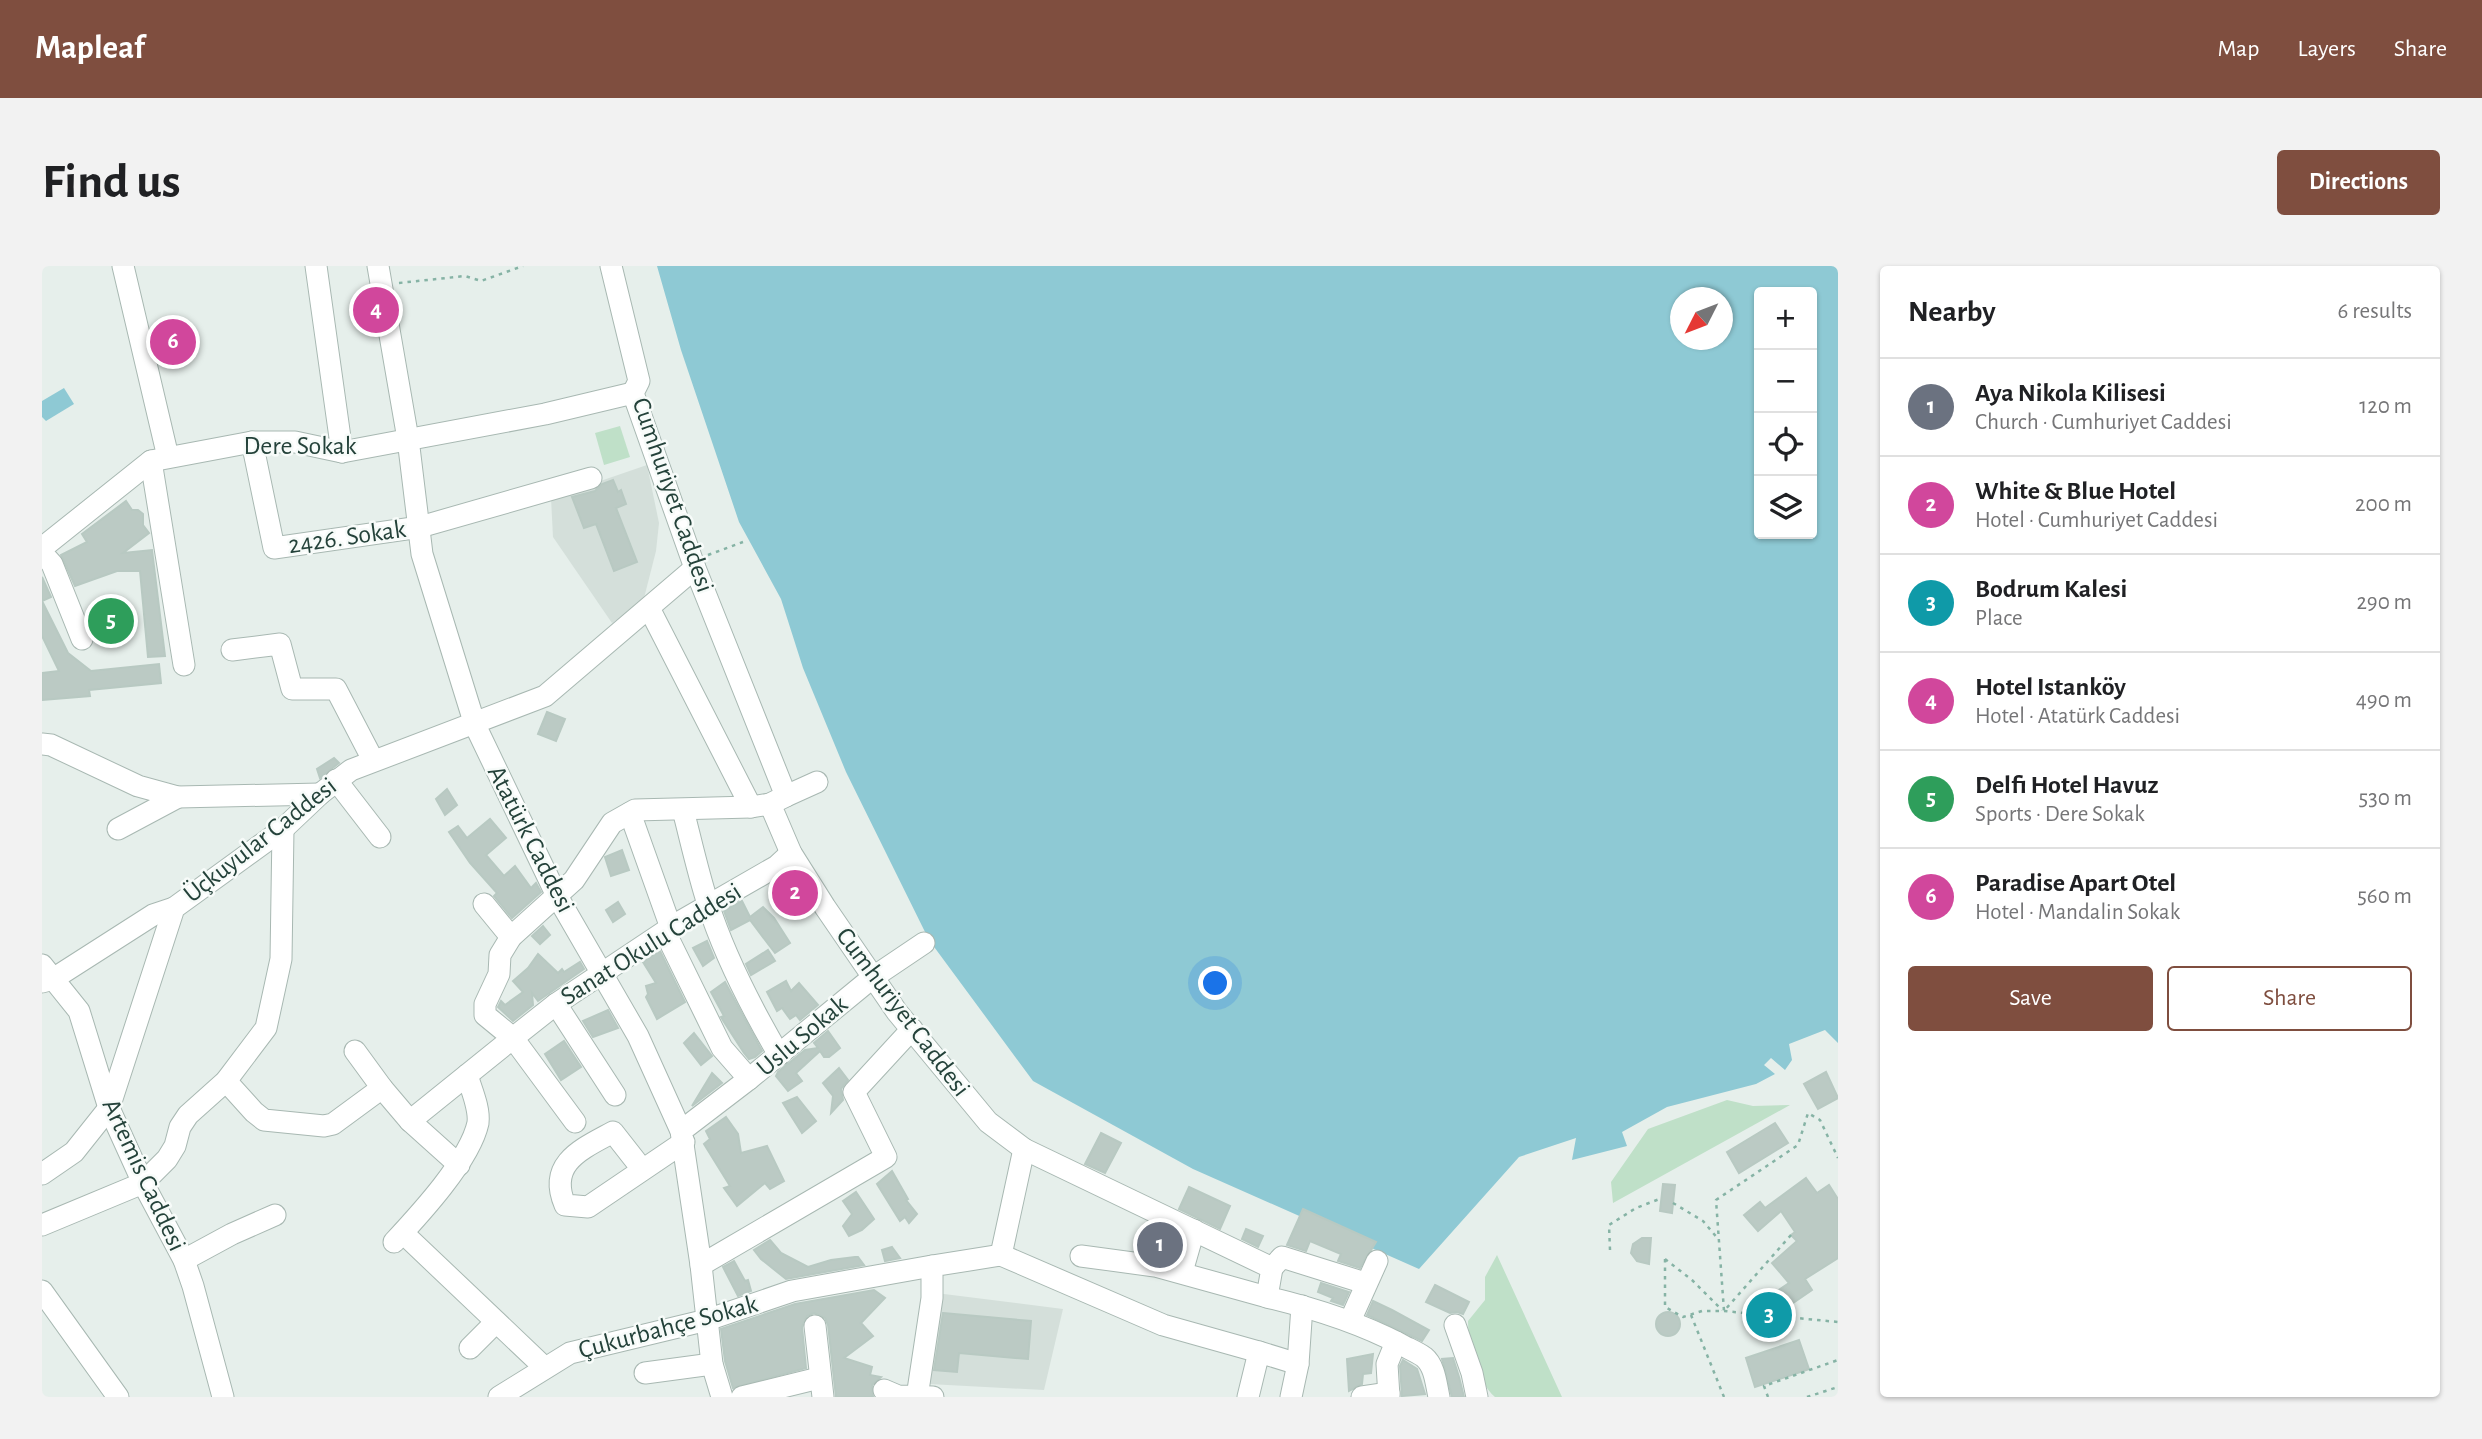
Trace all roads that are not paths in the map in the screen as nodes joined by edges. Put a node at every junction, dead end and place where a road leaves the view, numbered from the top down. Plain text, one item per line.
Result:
1 (123, 266) edge
2 (316, 266) edge
3 (379, 266) edge
4 (611, 266) edge
5 (633, 393) junction
6 (408, 439) junction
7 (252, 442) junction
8 (342, 452) junction
9 (160, 459) junction
10 (590, 478) dead end
11 (420, 527) junction
12 (42, 551) edge
13 (693, 565) junction
14 (649, 608) junction
15 (82, 639) dead end
16 (232, 650) dead end
17 (184, 665) dead end
18 (475, 724) junction
19 (42, 744) edge
20 (373, 760) junction
21 (817, 782) dead end
22 (328, 787) junction
23 (178, 797) junction
24 (769, 802) junction
25 (683, 810) junction
26 (630, 813) junction
27 (118, 829) dead end
28 (283, 829) junction
29 (380, 837) dead end
30 (791, 853) junction
31 (557, 896) junction
32 (484, 904) dead end
33 (709, 907) junction
34 (174, 908) junction
35 (671, 928) junction
36 (511, 937) junction
37 (924, 943) dead end
38 (604, 974) junction
39 (46, 975) edge
40 (872, 978) junction
41 (556, 1004) junction
42 (912, 1029) junction
43 (513, 1038) junction
44 (355, 1051) dead end
45 (779, 1055) junction
46 (467, 1076) junction
47 (749, 1079) junction
48 (226, 1081) junction
49 (382, 1088) junction
50 (615, 1095) dead end
51 (109, 1108) junction
52 (410, 1121) junction
53 (575, 1122) dead end
54 (682, 1137) junction
55 (1024, 1149) junction
56 (459, 1165) junction
57 (642, 1169) dead end
58 (42, 1174) edge
59 (143, 1183) junction
60 (275, 1214) dead end
61 (42, 1225) edge
62 (1194, 1230) junction
63 (1001, 1255) junction
64 (1081, 1256) dead end
65 (184, 1260) junction
66 (1377, 1261) dead end
67 (701, 1265) junction
68 (932, 1266) junction
69 (1272, 1268) junction
70 (1182, 1272) junction
71 (1365, 1283) junction
72 (42, 1291) edge
73 (1267, 1297) junction
74 (1302, 1306) junction
75 (707, 1320) junction
76 (1350, 1321) junction
77 (496, 1322) junction
78 (1455, 1325) dead end
79 (815, 1326) dead end
80 (1396, 1342) junction
81 (470, 1348) dead end
82 (1259, 1352) junction
83 (712, 1364) junction
84 (1298, 1364) junction
85 (544, 1367) junction
86 (645, 1373) dead end
87 (821, 1388) edge
88 (893, 1395) edge
89 (1389, 1395) edge
90 (917, 1396) edge
91 (118, 1397) edge
92 (223, 1397) edge
93 (499, 1397) edge
94 (722, 1397) edge
95 (742, 1397) edge
96 (933, 1397) edge
97 (1248, 1397) edge
98 (1291, 1397) edge
99 (1362, 1397) edge
100 (1438, 1397) edge
101 (1477, 1397) edge

1 - 9 street
2 - 8 street
3 - 6 street, Atatürk Caddesi
4 - 5 street, Cumhuriyet Caddesi
5 - 6 street, Dere Sokak
5 - 13 street, Cumhuriyet Caddesi
6 - 8 street, Dere Sokak
6 - 11 street, Atatürk Caddesi
7 - 8 street, Dere Sokak
7 - 9 street, Dere Sokak
7 - 11 street, 2426. Sokak
9 - 12 street, Dere Sokak
9 - 17 street
10 - 11 street, 2426. Sokak
11 - 18 street, Atatürk Caddesi
12 - 15 street
13 - 14 street, Üçkuyular Caddesi
13 - 24 street, Cumhuriyet Caddesi
14 - 18 street, Üçkuyular Caddesi
14 - 24 street
16 - 20 street
18 - 20 street, Üçkuyular Caddesi
18 - 31 street, Atatürk Caddesi
19 - 23 street
20 - 22 street, Üçkuyular Caddesi
21 - 24 street
22 - 23 street
22 - 28 street, Üçkuyular Caddesi
22 - 29 street
23 - 27 street
24 - 25 street
24 - 30 street, Cumhuriyet Caddesi
25 - 26 street
25 - 33 street
26 - 31 street
26 - 35 street
28 - 34 street, Üçkuyular Caddesi
28 - 48 street
30 - 33 street, Sanat Okulu Caddesi
30 - 40 street, Cumhuriyet Caddesi
31 - 36 street
31 - 38 street, Atatürk Caddesi
32 - 36 street
33 - 35 street, Sanat Okulu Caddesi
33 - 45 street
34 - 39 street
34 - 51 street, Üçkuyular Caddesi
35 - 38 street, Sanat Okulu Caddesi
35 - 47 street
36 - 43 street
37 - 40 street, Uslu Sokak
38 - 41 street, Sanat Okulu Caddesi
38 - 54 street, Atatürk Caddesi
39 - 51 street, Artemis Caddesi
40 - 42 street, Cumhuriyet Caddesi
40 - 45 street, Uslu Sokak
41 - 43 street, Sanat Okulu Caddesi
41 - 50 street
42 - 55 street, Cumhuriyet Caddesi
42 - 67 street
43 - 46 street, Sanat Okulu Caddesi
43 - 53 street
44 - 49 street
45 - 47 street, Uslu Sokak
46 - 52 street, Sanat Okulu Caddesi
46 - 56 street
47 - 54 street, Uslu Sokak
48 - 49 street
48 - 59 street
49 - 52 street
51 - 58 street, Üçkuyular Caddesi
51 - 59 street, Artemis Caddesi
52 - 56 street
54 - 57 street, Uslu Sokak
54 - 67 street, Atatürk Caddesi
55 - 62 street, Cumhuriyet Caddesi
55 - 63 street
56 - 77 street
59 - 61 street
59 - 65 street, Artemis Caddesi
60 - 65 street
62 - 69 street, Cumhuriyet Caddesi
62 - 70 street
63 - 68 street, Çukurbahçe Sokak
63 - 82 street
64 - 70 street
65 - 92 street, Artemis Caddesi
66 - 71 street
67 - 75 street, Atatürk Caddesi
68 - 75 street, Çukurbahçe Sokak
68 - 90 street
69 - 71 street
69 - 73 street
70 - 73 street
71 - 76 street
72 - 91 street
73 - 74 street
74 - 76 street
74 - 84 street
75 - 83 street, Atatürk Caddesi
75 - 85 street, Çukurbahçe Sokak
76 - 80 street
77 - 81 street
77 - 85 street
78 - 101 street
79 - 87 street
80 - 89 street
80 - 100 street
82 - 84 street
82 - 97 street
83 - 86 street
83 - 94 street, Atatürk Caddesi
84 - 98 street
85 - 93 street, Çukurbahçe Sokak
87 - 95 street
88 - 90 street
89 - 99 street
90 - 96 street

